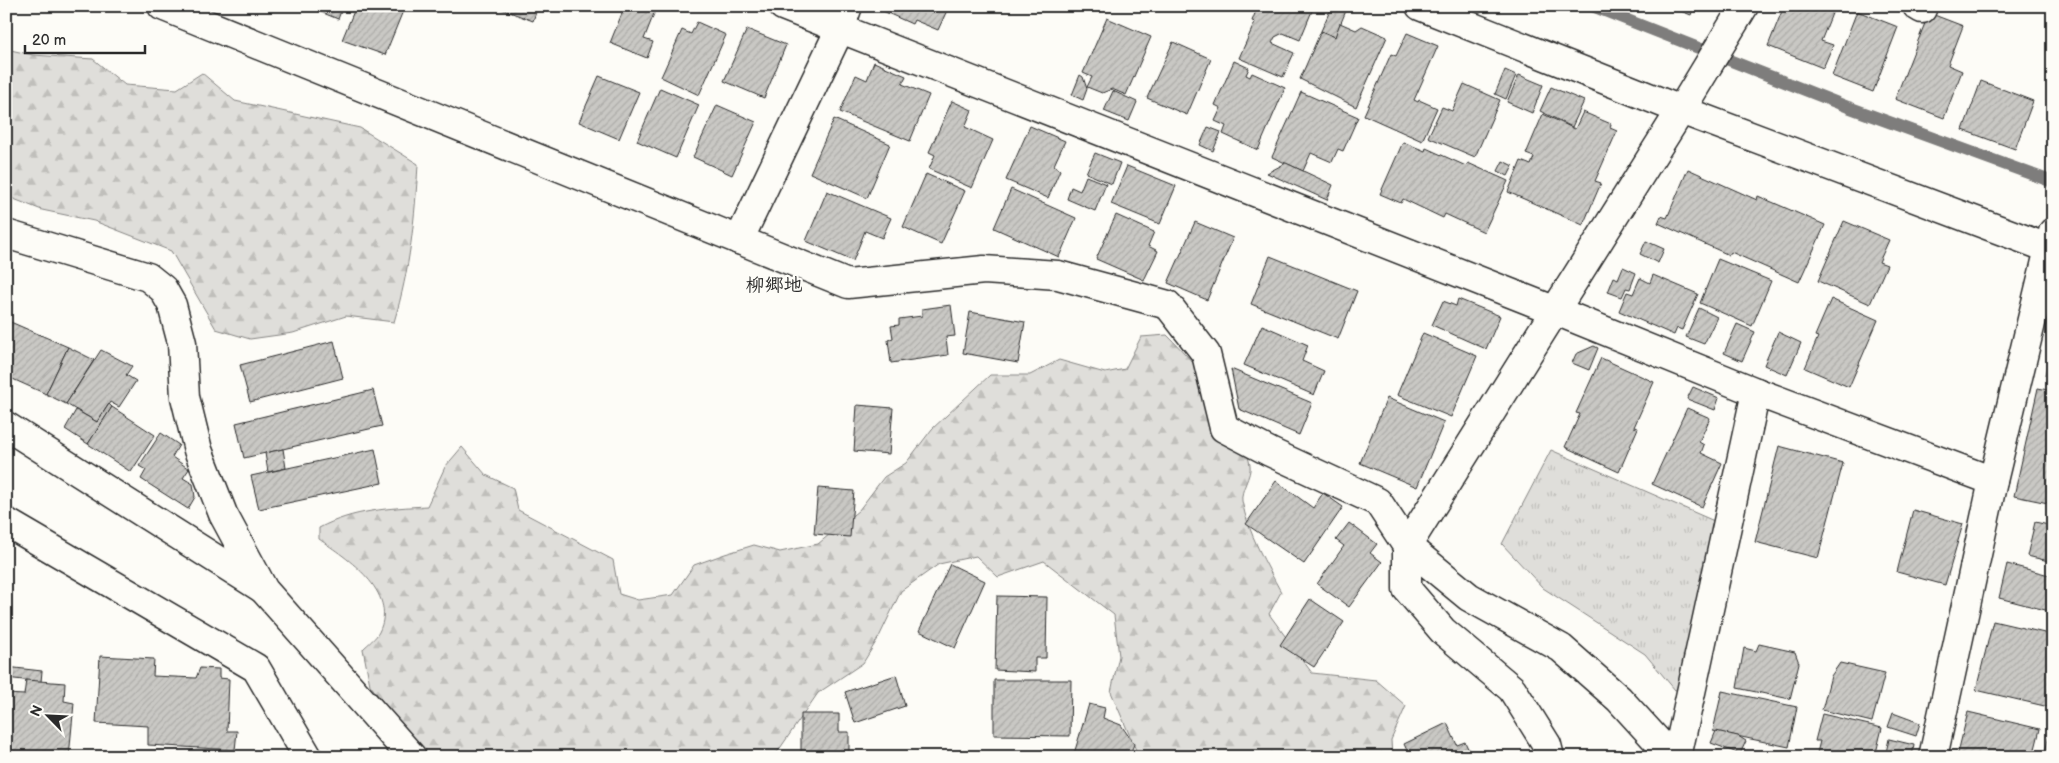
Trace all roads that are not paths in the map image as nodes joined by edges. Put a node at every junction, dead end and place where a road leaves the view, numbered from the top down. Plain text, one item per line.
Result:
1 (162, 6) edge
2 (783, 6) edge
3 (1420, 6) edge
4 (1744, 6) edge
5 (844, 17) edge
6 (1681, 110) junction
7 (6, 234) edge
8 (739, 240) junction
9 (2051, 244) edge
10 (1556, 311) junction
11 (1756, 392) junction
12 (6, 426) edge
13 (1993, 481) junction
14 (6, 522) edge
15 (1407, 546) junction
16 (264, 590) junction
17 (308, 757) edge
18 (412, 757) edge
19 (1550, 757) edge
20 (1672, 757) edge
21 (1677, 757) edge
22 (1933, 757) edge

1 - 8 street
2 - 5 street
3 - 6 street
4 - 6 street
5 - 8 street
5 - 10 street
6 - 9 street
6 - 10 street
7 - 16 street
8 - 15 street
9 - 13 street
10 - 11 street
10 - 15 street
11 - 13 street
11 - 21 street
12 - 16 street
13 - 22 street
14 - 17 street
15 - 19 street
15 - 20 street
16 - 18 street

